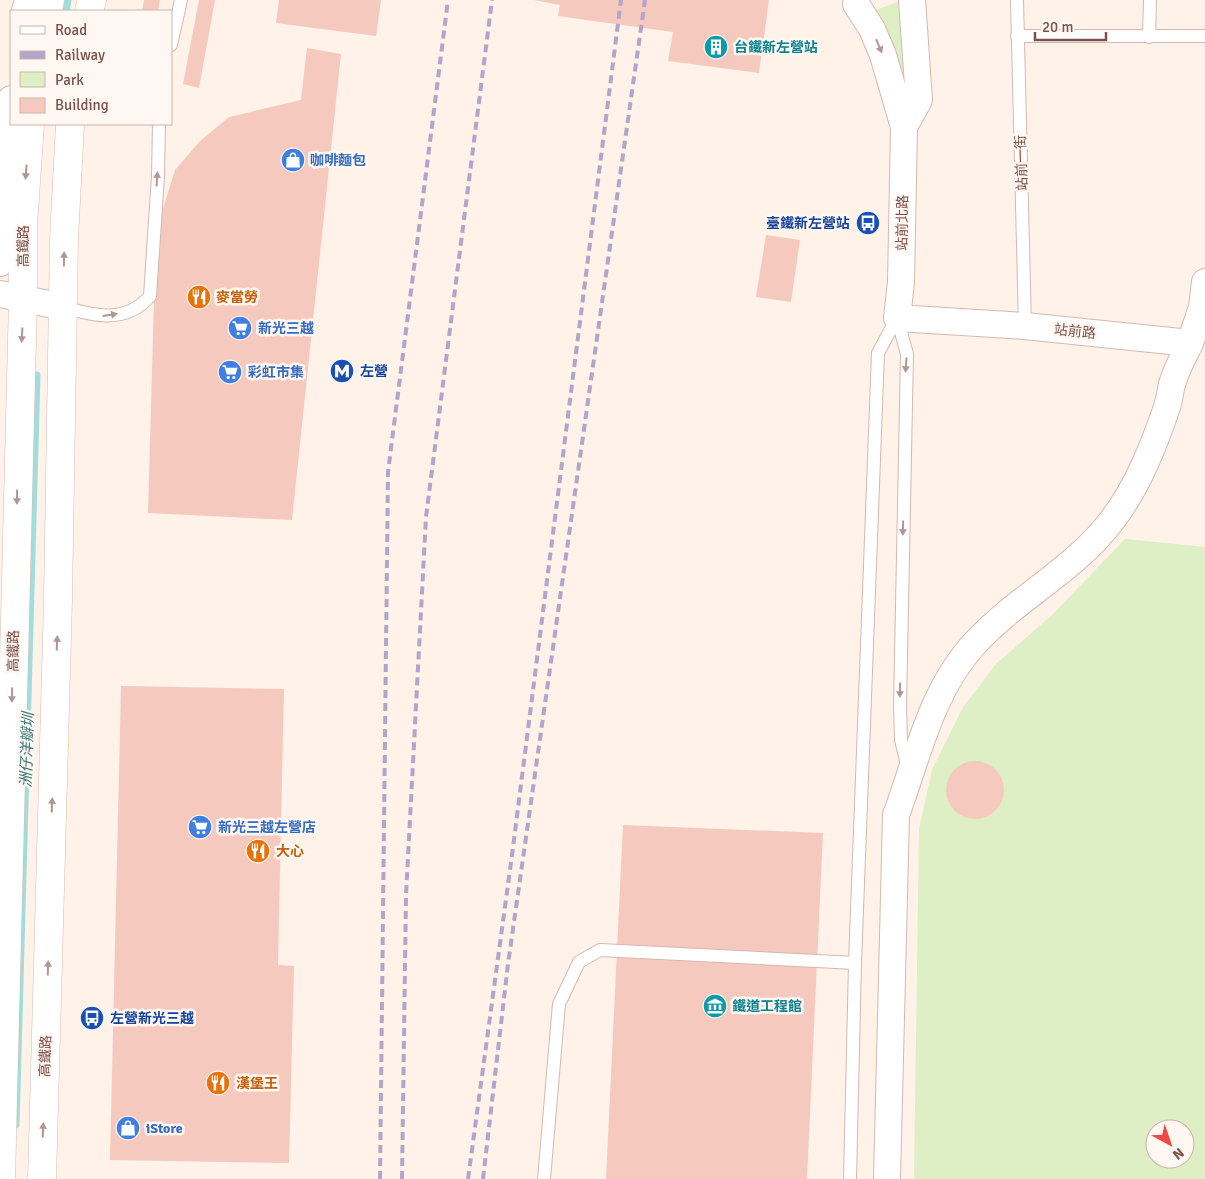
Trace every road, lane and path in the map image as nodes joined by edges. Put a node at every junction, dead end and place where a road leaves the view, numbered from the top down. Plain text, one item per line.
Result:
1 (181, 0) edge
2 (912, 0) edge
3 (1018, 0) edge
4 (1150, 0) edge
5 (856, 1) edge
6 (1017, 36) junction
7 (1205, 36) edge
8 (1149, 37) junction
9 (172, 40) edge
10 (10, 108) edge
11 (30, 125) edge
12 (70, 125) edge
13 (158, 125) edge
14 (904, 128) junction
15 (0, 264) edge
16 (1205, 282) edge
17 (12, 297) edge
18 (63, 307) junction
19 (897, 318) junction
20 (1025, 326) junction
21 (1190, 343) junction
22 (910, 777) junction
23 (855, 963) junction
24 (1, 1179) edge
25 (42, 1179) edge
26 (544, 1179) edge
27 (850, 1179) edge
28 (887, 1179) edge

1 - 9 lane
2 - 14 street, 站前北路
3 - 6 lane, 站前一街
4 - 8 lane
5 -> 14 street, 站前北路
6 - 8 lane
6 - 20 lane, 站前一街
7 - 8 lane
10 - 15 street, 高鐵路
11 -> 17 street, 高鐵路
18 -> 12 street, 高鐵路
18 -> 13 lane
14 - 19 street, 站前北路
16 - 21 street
17 - 18 street
17 -> 24 street, 高鐵路
25 -> 18 street, 高鐵路
19 - 20 street, 站前路
19 -> 22 lane
19 - 23 lane
20 - 21 street, 站前路
21 - 22 street
22 - 28 street
23 - 26 lane
23 - 27 lane

